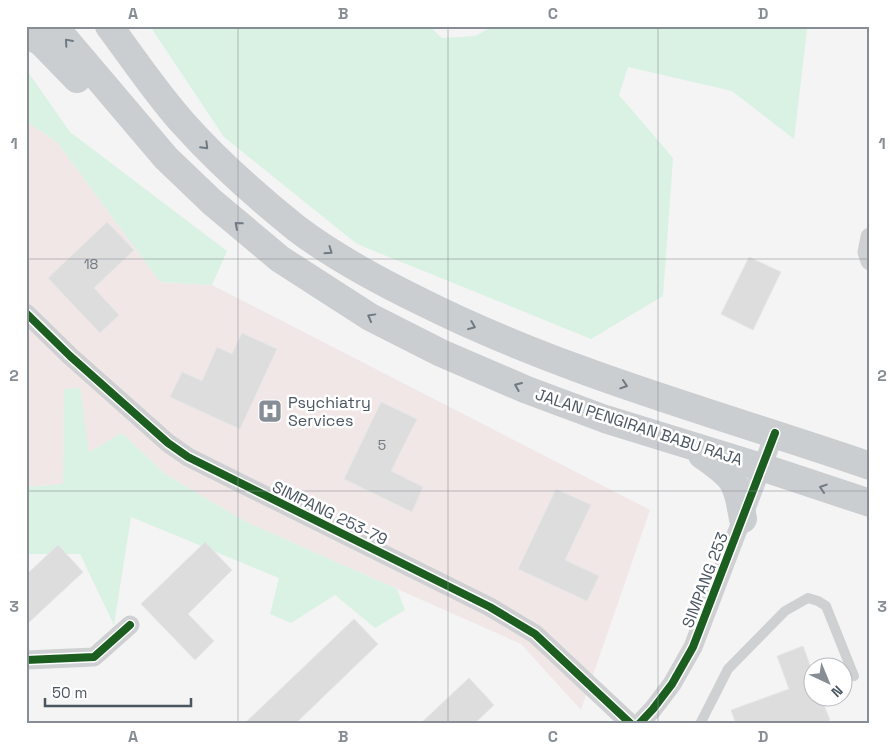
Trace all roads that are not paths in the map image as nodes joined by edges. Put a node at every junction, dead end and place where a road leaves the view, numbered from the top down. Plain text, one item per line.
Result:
1 (54, 26) edge
2 (109, 26) edge
3 (125, 26) edge
4 (26, 33) edge
5 (183, 123) junction
6 (166, 158) junction
7 (870, 237) edge
8 (870, 261) edge
9 (26, 313) edge
10 (775, 434) junction
11 (686, 444) junction
12 (870, 466) edge
13 (764, 468) junction
14 (870, 503) edge
15 (743, 519) junction
16 (130, 625) dead end
17 (847, 658) edge
18 (26, 660) edge
19 (632, 724) edge
20 (639, 724) edge
21 (700, 724) edge

6 -> 1 main road, JALAN PENGIRAN BABU RAJA
2 - 5 main road
3 - 5 main road
4 - 6 main road
5 -> 10 main road
11 -> 6 main road, JALAN PENGIRAN BABU RAJA
7 - 8 street
9 - 19 street, SIMPANG 253-79
10 - 12 main road
10 - 13 street, SIMPANG 253
11 - 13 main road, JALAN PENGIRAN BABU RAJA
11 - 15 main road
14 -> 13 main road, JALAN PENGIRAN BABU RAJA
13 - 15 street, SIMPANG 253
15 - 20 street, SIMPANG 253
16 - 18 street
17 - 21 lane

